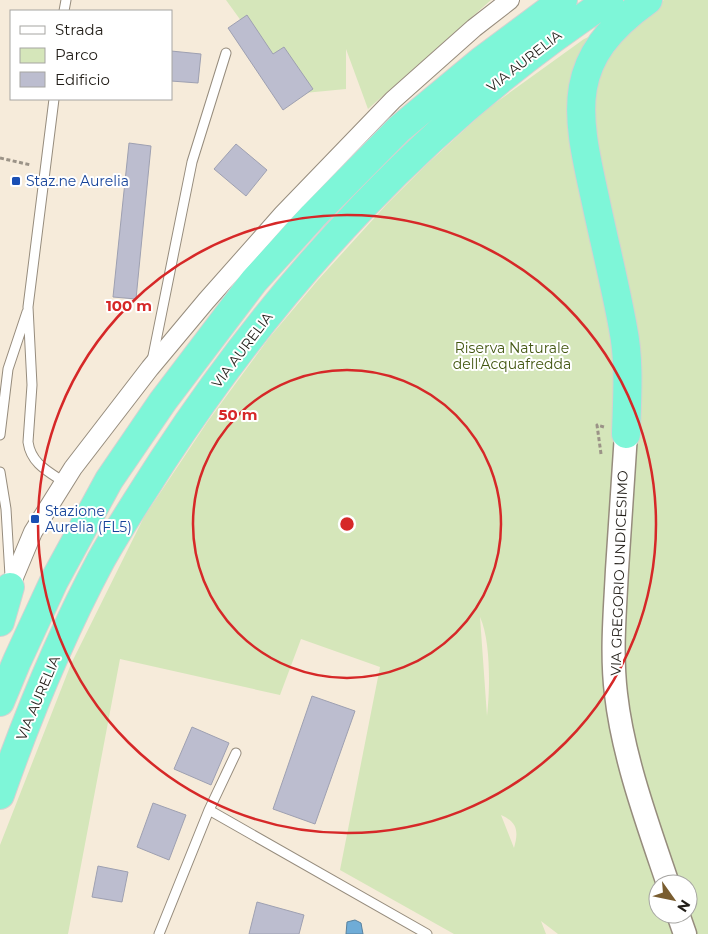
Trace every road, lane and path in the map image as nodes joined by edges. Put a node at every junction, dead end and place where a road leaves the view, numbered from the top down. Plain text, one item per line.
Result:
1 (510, 0) edge
2 (563, 0) edge
3 (609, 0) edge
4 (648, 0) edge
5 (226, 53) dead end
6 (54, 100) edge
7 (0, 158) edge
8 (46, 168) junction
9 (28, 307) junction
10 (150, 368) junction
11 (626, 434) joint
12 (0, 435) edge
13 (0, 472) edge
14 (64, 482) junction
15 (10, 587) junction
16 (0, 622) edge
17 (0, 702) edge
18 (236, 753) dead end
19 (0, 795) edge
20 (210, 810) junction
21 (665, 874) edge
22 (159, 934) edge
23 (427, 934) edge

1 - 10 street
2 - 17 highway, VIA AURELIA
3 - 19 highway, VIA AURELIA
4 - 11 highway
5 - 10 lane
6 - 8 lane
7 - 8 path
8 - 9 lane
9 - 12 lane
9 - 14 lane
10 - 14 street
11 - 21 street, VIA GREGORIO UNDICESIMO
13 - 15 lane
14 - 15 street
15 - 16 highway
18 - 20 lane
20 - 22 lane
20 - 23 lane

